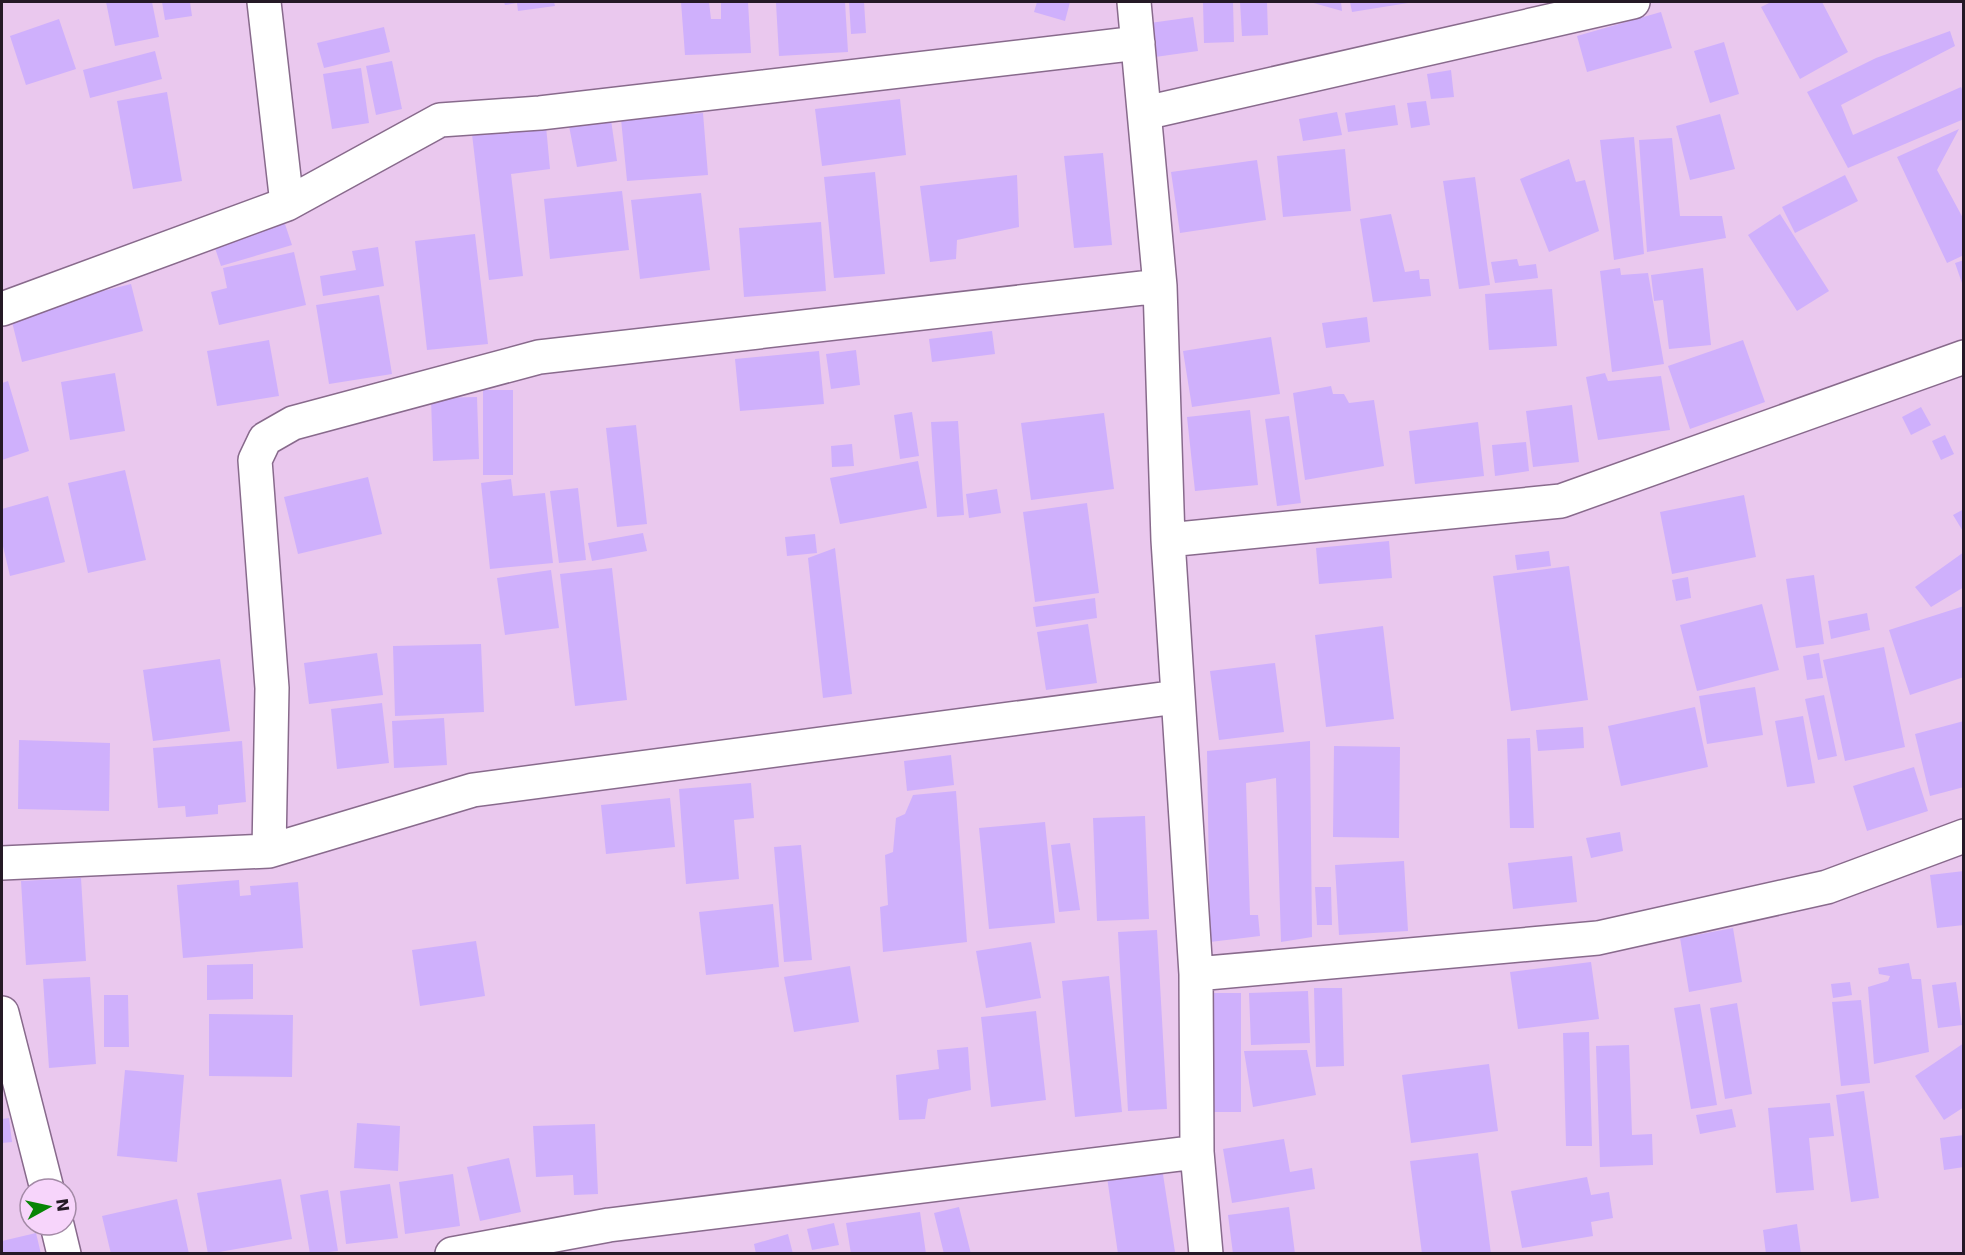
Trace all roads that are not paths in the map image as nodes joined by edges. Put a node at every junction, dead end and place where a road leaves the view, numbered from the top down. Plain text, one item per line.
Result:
1 (264, 2) edge
2 (1134, 2) edge
3 (1633, 2) edge
4 (1138, 44) junction
5 (1145, 113) junction
6 (287, 204) junction
7 (1160, 286) junction
8 (2, 309) edge
9 (1964, 357) edge
10 (1168, 540) junction
11 (1177, 697) junction
12 (1964, 836) edge
13 (269, 851) junction
14 (2, 863) edge
15 (1196, 974) junction
16 (2, 1013) edge
17 (1197, 1152) junction
18 (44, 1177) edge
19 (60, 1237) edge
20 (64, 1254) edge
21 (452, 1254) edge
22 (1206, 1254) edge

1 - 6 street
2 - 4 street
3 - 5 street
4 - 5 street
4 - 6 street
5 - 7 street
6 - 8 street
7 - 10 street
7 - 13 street
9 - 10 street
10 - 11 street
11 - 13 street
11 - 15 street
12 - 15 street
13 - 14 street
15 - 17 street
16 - 18 street
17 - 21 street
17 - 22 street
19 - 20 street

